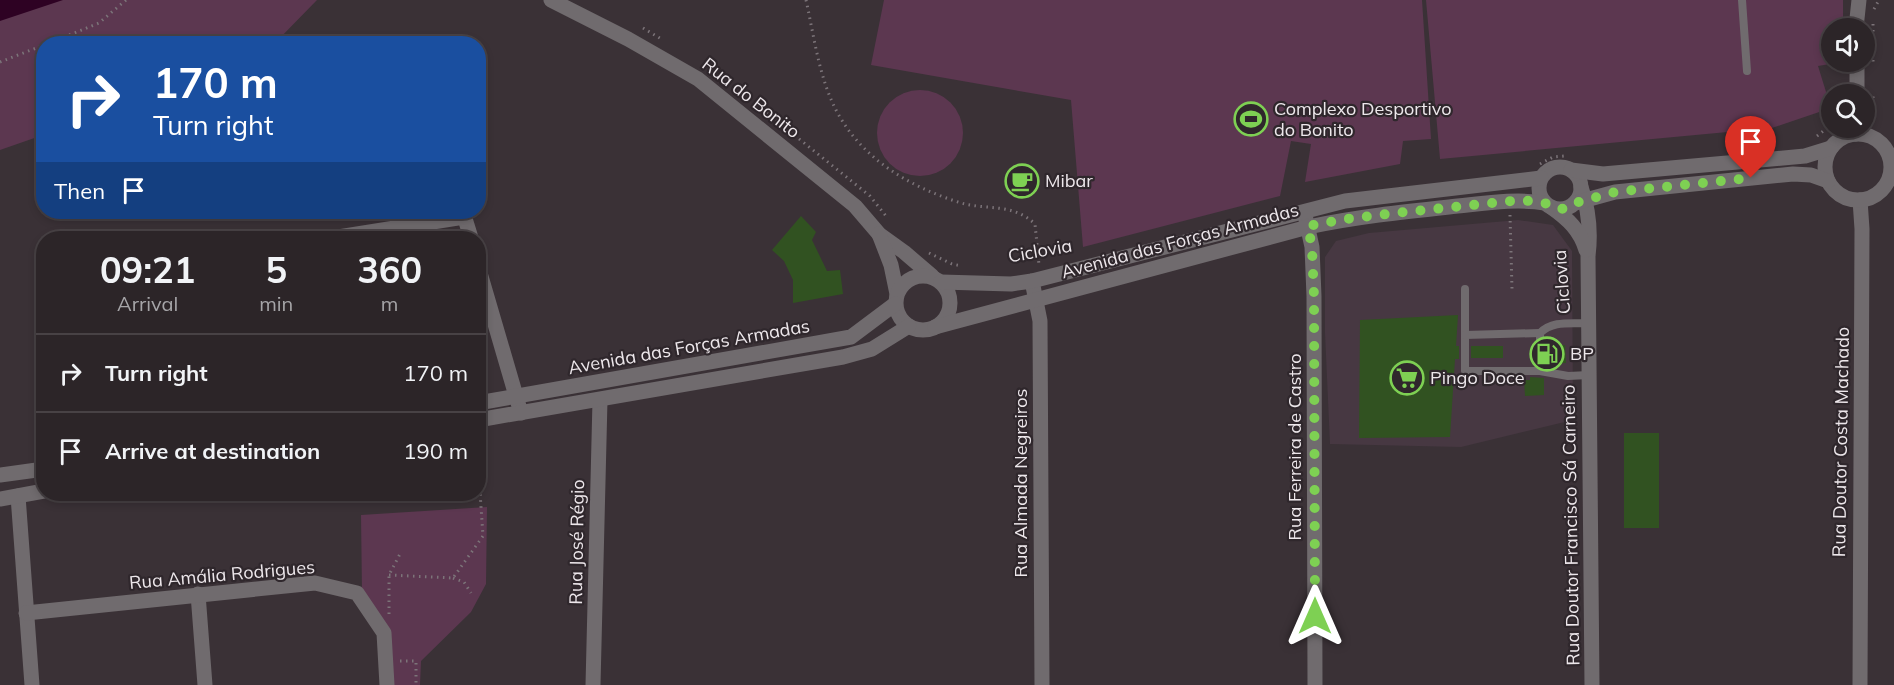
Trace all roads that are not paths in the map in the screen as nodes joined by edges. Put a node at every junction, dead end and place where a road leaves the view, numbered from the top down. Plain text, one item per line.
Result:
1 (551, 0) edge
2 (1742, 0) edge
3 (1859, 0) edge
4 (1857, 18) edge
5 (1746, 71) dead end
6 (1844, 138) edge
7 (1873, 138) edge
8 (1831, 148) junction
9 (1571, 163) junction
10 (1892, 165) edge
11 (1539, 173) junction
12 (1828, 182) junction
13 (1580, 196) junction
14 (1860, 200) junction
15 (1548, 205) junction
16 (1304, 211) junction
17 (436, 219) edge
18 (1308, 226) junction
19 (370, 231) edge
20 (879, 234) junction
21 (1588, 256) junction
22 (1036, 274) junction
23 (936, 279) junction
24 (1465, 289) dead end
25 (486, 294) edge
26 (896, 299) junction
27 (1036, 300) junction
28 (1588, 323) junction
29 (909, 326) junction
30 (935, 327) junction
31 (1540, 333) junction
32 (1465, 335) junction
33 (1540, 371) junction
34 (1588, 375) junction
35 (516, 398) junction
36 (600, 400) junction
37 (486, 402) edge
38 (521, 413) junction
39 (486, 419) edge
40 (36, 470) edge
41 (0, 475) edge
42 (36, 493) edge
43 (18, 496) junction
44 (0, 499) edge
45 (198, 594) junction
46 (26, 613) junction
47 (32, 685) edge
48 (205, 685) edge
49 (387, 685) edge
50 (592, 685) edge
51 (1042, 685) edge
52 (1315, 685) edge
53 (1592, 685) edge
54 (1860, 685) edge

1 - 20 street, Rua do Bonito
2 - 5 lane
3 - 4 street
6 - 8 street
7 - 10 street
8 - 9 street, Avenida das Forças Armadas
8 - 12 street
9 - 11 street, Avenida das Forças Armadas
9 - 13 street
10 - 14 street
11 - 15 street
11 - 16 street, Avenida das Forças Armadas
12 - 13 street, Avenida das Forças Armadas
12 - 14 street
13 - 15 street, Avenida das Forças Armadas
13 - 21 street, Rua Doutor Francisco Sá Carneiro
14 - 54 street, Rua Doutor Costa Machado
15 - 18 street, Avenida das Forças Armadas
15 - 21 street
16 - 18 street, Rua Ferreira de Castro
16 - 22 street, Avenida das Forças Armadas
17 - 19 street
18 - 27 street, Avenida das Forças Armadas
18 - 52 street, Rua Ferreira de Castro
20 - 23 street, Rua do Bonito
20 - 26 street, Rua do Bonito
21 - 28 street, Rua Doutor Francisco Sá Carneiro
22 - 23 street, Avenida das Forças Armadas
22 - 27 street, Rua Almada Negreiros
23 - 26 street
23 - 30 street
24 - 32 lane
25 - 35 street
26 - 29 street
26 - 35 street, Avenida das Forças Armadas
27 - 30 street, Avenida das Forças Armadas
27 - 51 street, Rua Almada Negreiros
28 - 31 lane
28 - 34 street, Rua Doutor Francisco Sá Carneiro
29 - 30 street
29 - 36 street, Avenida das Forças Armadas
31 - 32 lane
31 - 33 lane
32 - 33 lane
33 - 34 lane
34 - 53 street, Rua Doutor Francisco Sá Carneiro
35 - 37 street, Avenida das Forças Armadas
35 - 38 street
36 - 38 street, Avenida das Forças Armadas
36 - 50 street, Rua José Régio
38 - 39 street, Avenida das Forças Armadas
40 - 41 street
42 - 43 street
43 - 44 street
43 - 46 street
45 - 46 street, Rua Amália Rodrigues
45 - 48 street
45 - 49 street, Rua Amália Rodrigues
46 - 47 street

